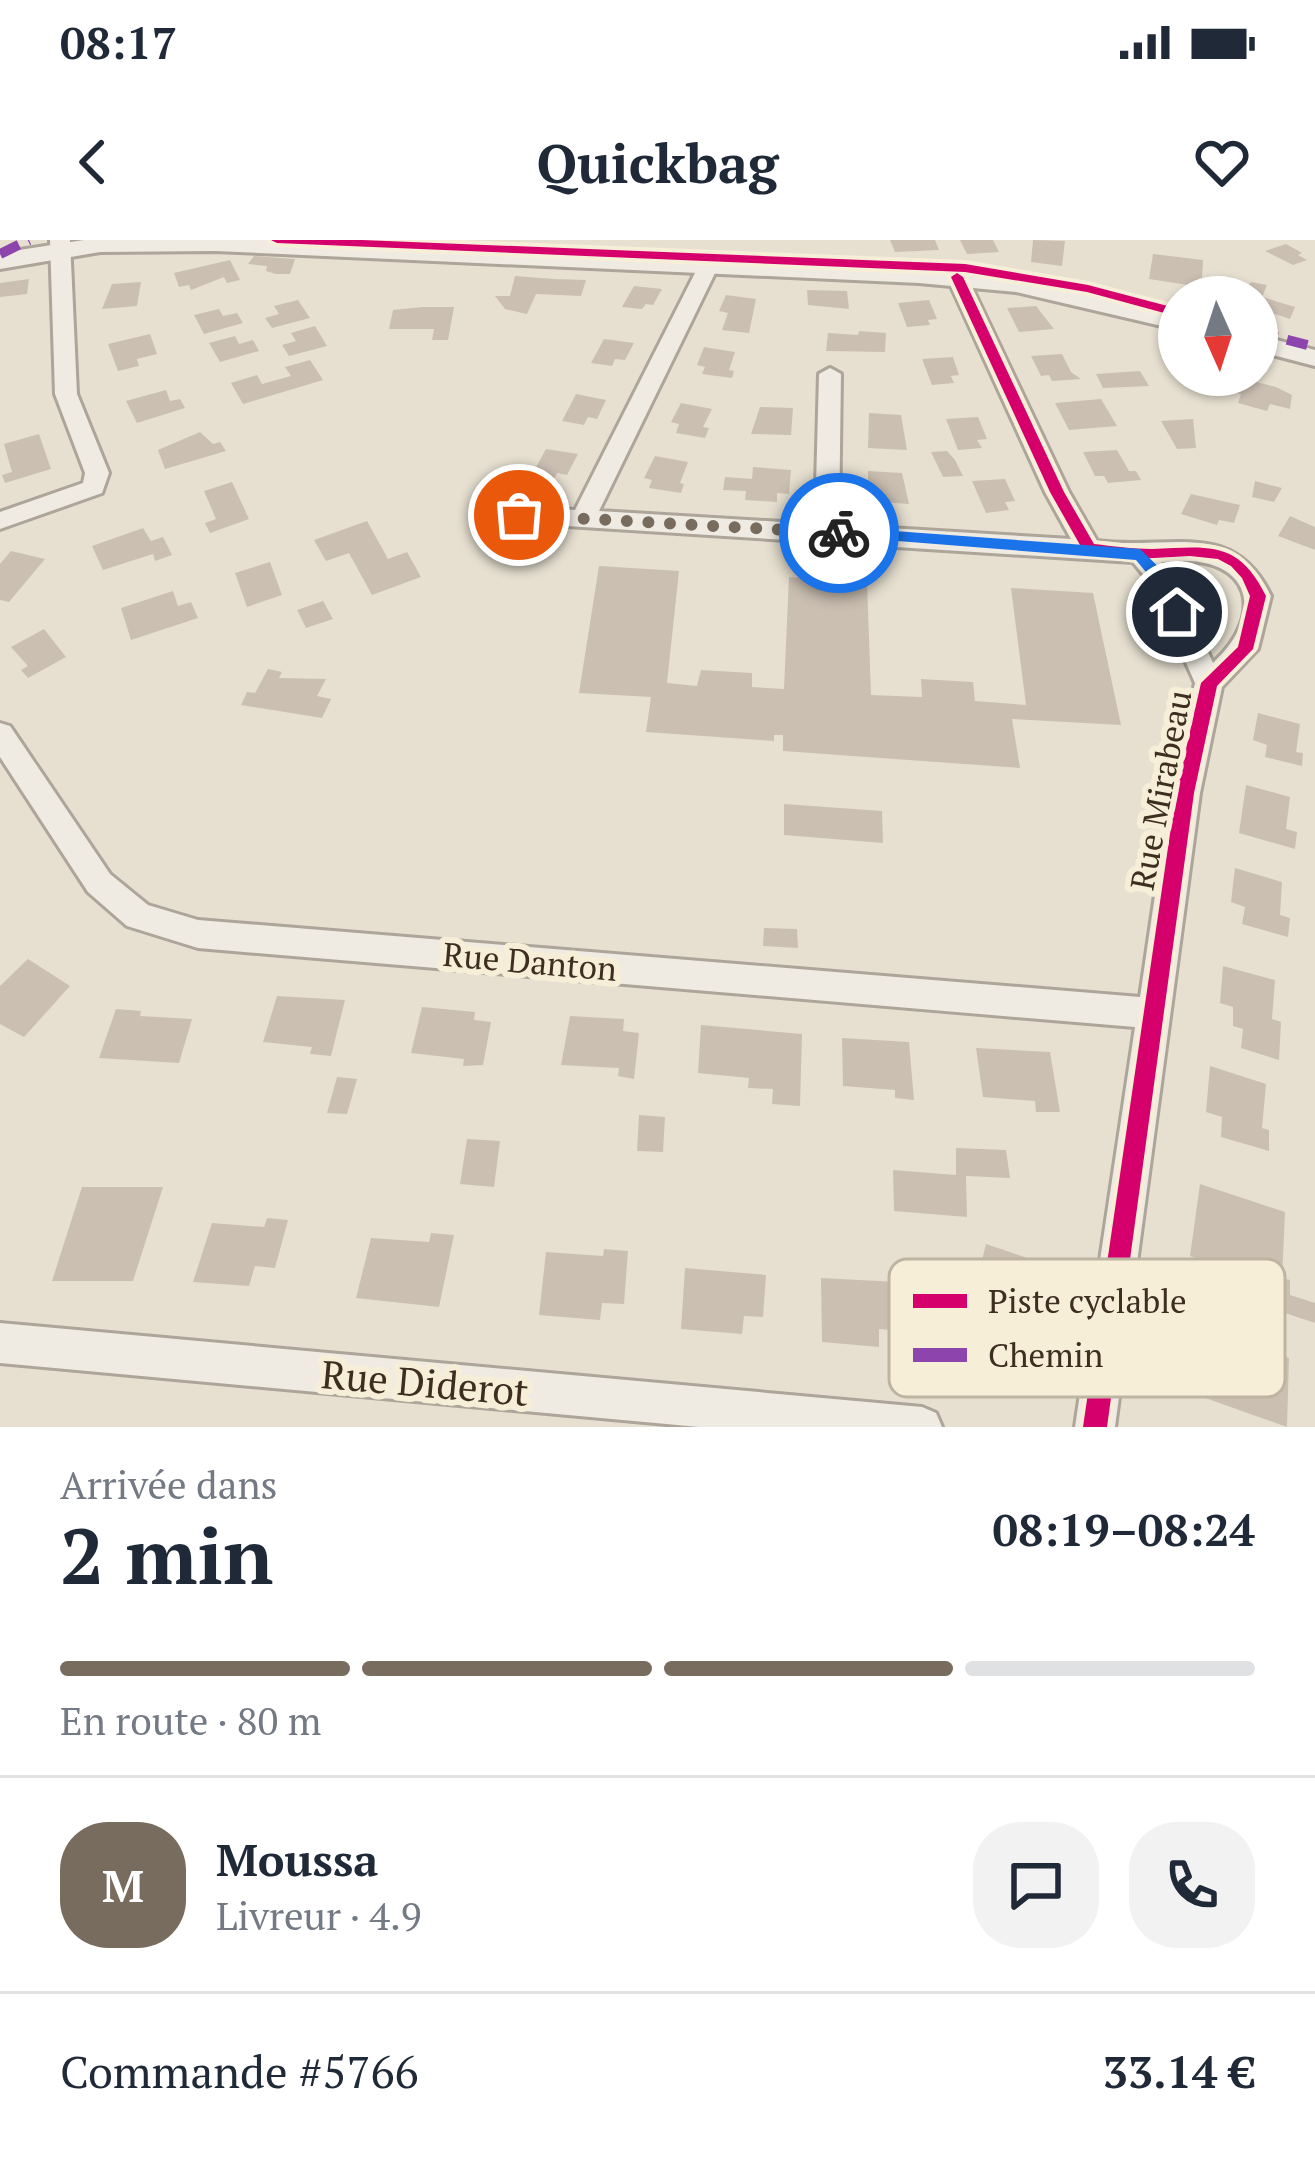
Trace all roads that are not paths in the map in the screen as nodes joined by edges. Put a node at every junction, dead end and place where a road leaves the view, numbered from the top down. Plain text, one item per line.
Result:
1 (61, 244) edge
2 (0, 261) edge
3 (708, 267) junction
4 (957, 278) junction
5 (1158, 316) edge
6 (1278, 348) edge
7 (1315, 358) edge
8 (830, 374) dead end
9 (487, 513) dead end
10 (584, 519) junction
11 (0, 521) edge
12 (827, 532) junction
13 (1089, 548) junction
14 (1140, 554) junction
15 (1208, 683) junction
16 (0, 734) edge
17 (1153, 1012) junction
18 (1118, 1259) edge
19 (0, 1343) edge
20 (1099, 1397) edge
21 (922, 1427) edge
22 (1095, 1427) edge

1 - 2 street
1 - 3 street
1 - 11 street
3 - 4 street
3 - 10 street
4 - 5 street
4 - 13 street
6 - 7 street
8 - 12 street
9 - 10 street, Rue Mirabeau
10 - 12 street, Rue Mirabeau
12 - 13 street, Rue Mirabeau
13 - 14 street, Rue Mirabeau
14 - 15 street, Rue Mirabeau
14 - 15 street, Rue Mirabeau
15 - 17 street, Rue Mirabeau
16 - 17 street, Rue Danton
17 - 18 street, Rue Mirabeau
19 - 21 street, Rue Diderot
20 - 22 street, Rue Mirabeau

